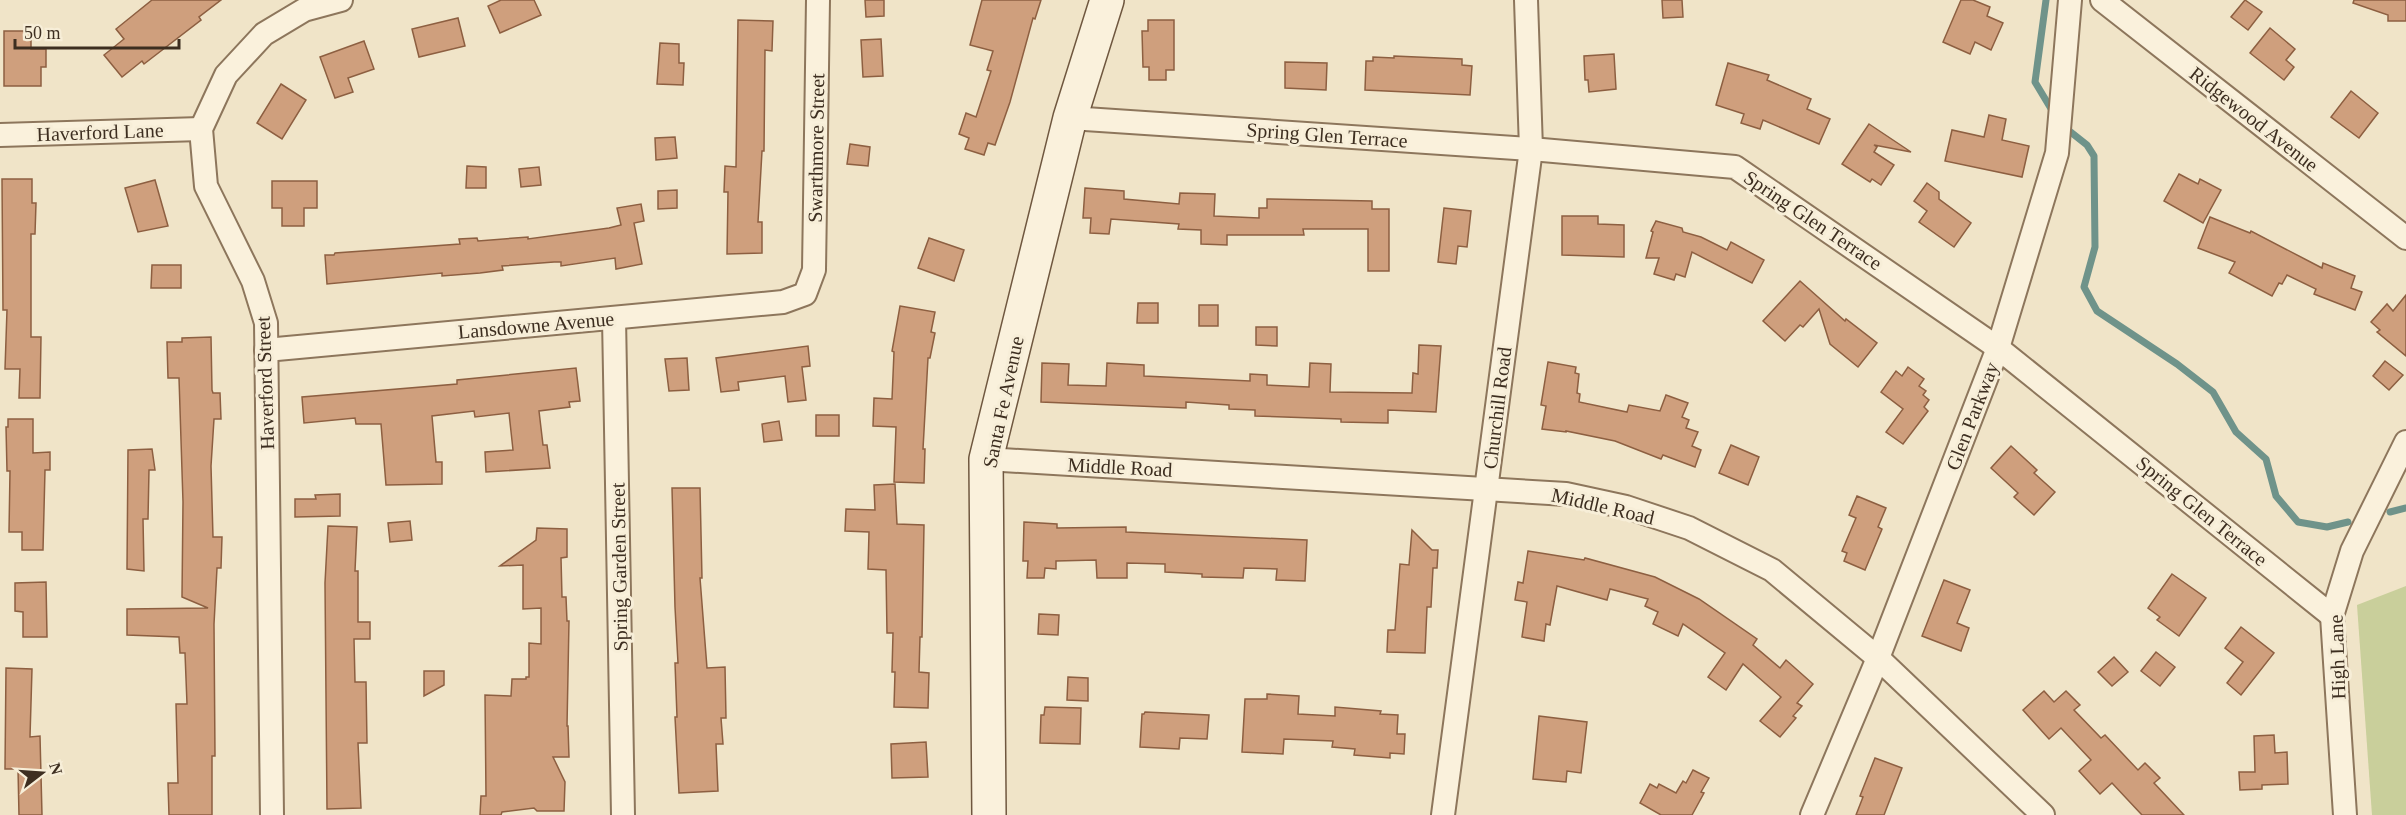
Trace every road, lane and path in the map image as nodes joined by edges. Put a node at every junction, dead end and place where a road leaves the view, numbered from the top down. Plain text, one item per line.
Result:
1 (341, 0) edge
2 (818, 0) edge
3 (1107, 0) edge
4 (1526, 0) edge
5 (2070, 0) edge
6 (2102, 0) edge
7 (1070, 118) junction
8 (201, 129) junction
9 (0, 135) edge
10 (1531, 149) junction
11 (2406, 238) edge
12 (805, 294) joint
13 (614, 318) junction
14 (1998, 348) junction
15 (266, 350) junction
16 (2406, 442) edge
17 (986, 459) junction
18 (1487, 488) junction
19 (2332, 616) junction
20 (1878, 658) junction
21 (272, 815) edge
22 (623, 815) edge
23 (989, 815) edge
24 (1443, 815) edge
25 (1812, 815) edge
26 (2043, 815) edge
27 (2344, 815) edge

1 - 8 street, Haverford Street
2 - 12 street, Swarthmore Street
3 - 7 main road, Santa Fe Avenue
4 - 10 street, Churchill Road
5 - 14 street, Glen Parkway
6 - 11 street, Ridgewood Avenue
7 - 10 street, Spring Glen Terrace
7 - 17 main road, Santa Fe Avenue
8 - 9 street, Haverford Lane
8 - 15 street, Haverford Street
10 - 14 street, Spring Glen Terrace
10 - 18 street, Churchill Road
12 - 13 street, Lansdowne Avenue
13 - 15 street, Lansdowne Avenue
13 - 22 street, Spring Garden Street
14 - 19 street, Spring Glen Terrace
14 - 20 street, Glen Parkway
15 - 21 street, Haverford Street
16 - 19 street, High Lane
17 - 18 street, Middle Road
17 - 23 main road, Santa Fe Avenue
18 - 20 street, Middle Road
18 - 24 street, Churchill Road
19 - 27 street, High Lane
20 - 25 street, Glen Parkway
20 - 26 street, Middle Road

